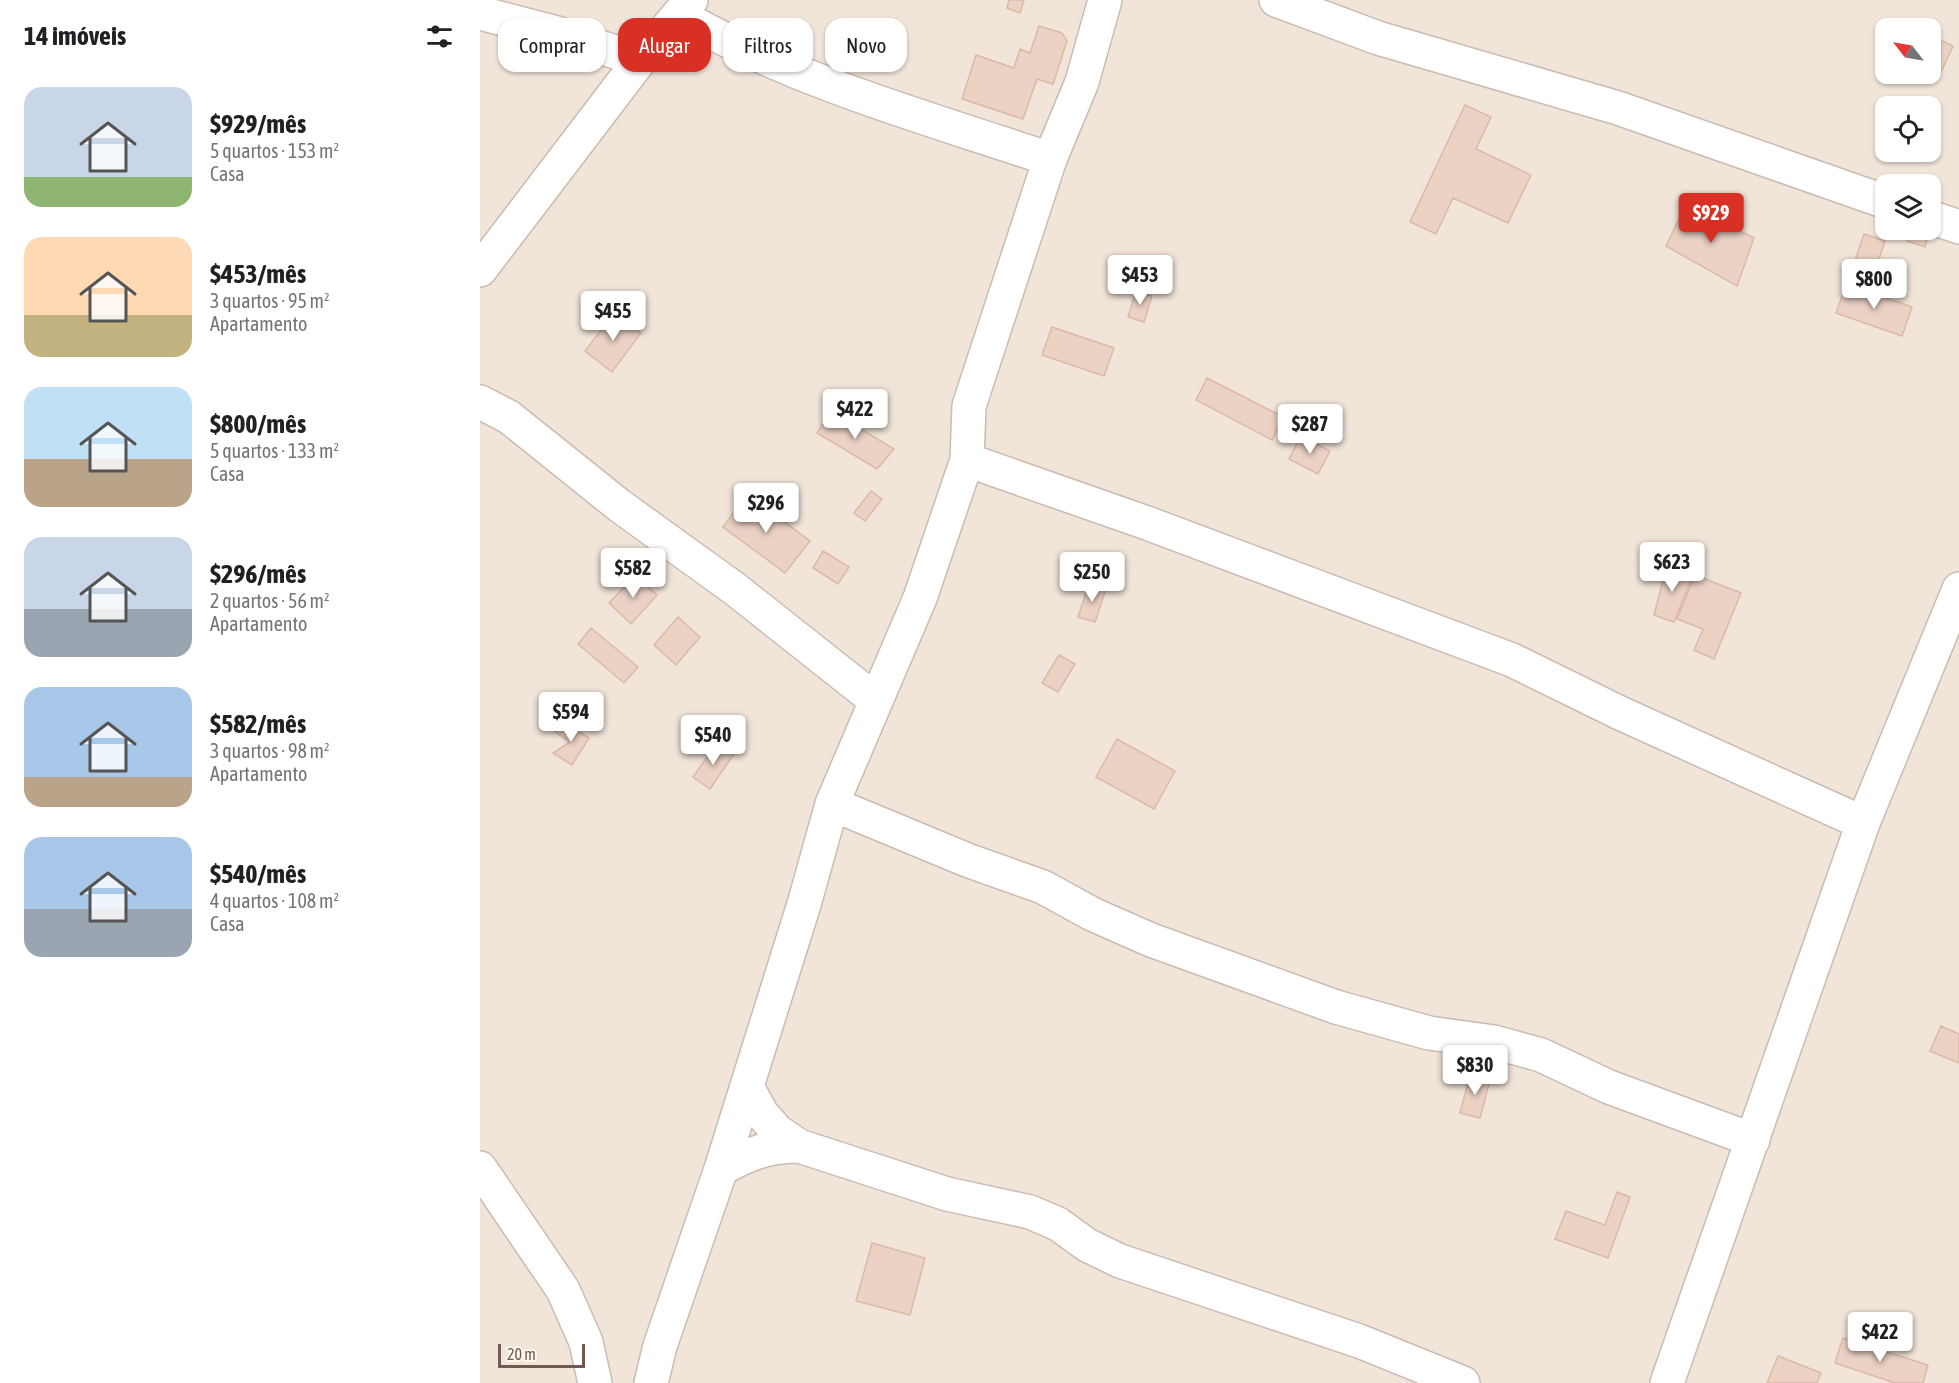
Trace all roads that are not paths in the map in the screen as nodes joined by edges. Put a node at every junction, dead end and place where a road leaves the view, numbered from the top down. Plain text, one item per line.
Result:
1 (1105, 0) edge
2 (1276, 0) edge
3 (685, 7) edge
4 (480, 13) edge
5 (618, 53) edge
6 (631, 72) edge
7 (1050, 159) junction
8 (1875, 198) edge
9 (1941, 221) edge
10 (1959, 227) edge
11 (480, 270) edge
12 (480, 402) edge
13 (967, 460) junction
14 (1959, 589) edge
15 (874, 699) junction
16 (832, 804) junction
17 (1863, 823) junction
18 (747, 1087) junction
19 (1753, 1140) junction
20 (799, 1146) junction
21 (480, 1168) edge
22 (721, 1168) junction
23 (595, 1383) edge
24 (651, 1383) edge
25 (1463, 1383) edge
26 (1668, 1383) edge

1 - 7 street
2 - 8 street
3 - 7 street
4 - 5 street
6 - 11 street
7 - 13 street
9 - 10 street
12 - 15 street
13 - 15 street
13 - 17 street
14 - 17 street
15 - 16 street
16 - 18 street
16 - 19 street
17 - 19 street
18 - 20 street
18 - 22 street
19 - 26 street
20 - 22 street
20 - 25 street
21 - 23 street
22 - 24 street

